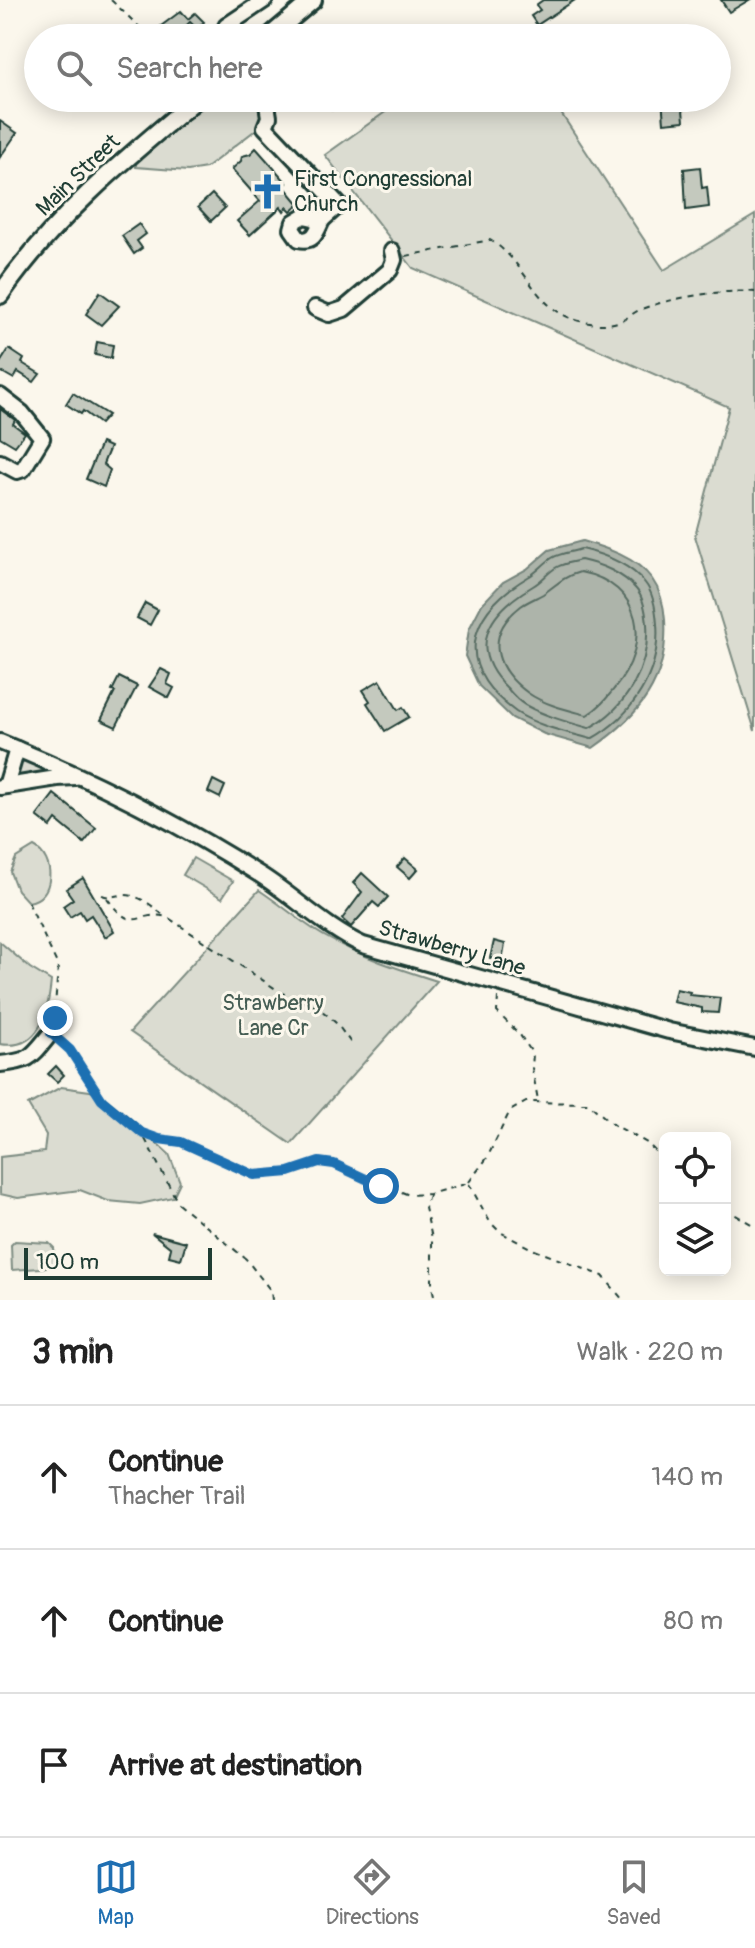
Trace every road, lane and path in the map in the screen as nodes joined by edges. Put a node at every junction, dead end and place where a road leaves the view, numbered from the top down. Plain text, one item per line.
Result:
1 (111, 0) edge
2 (265, 0) edge
3 (313, 0) edge
4 (136, 24) edge
5 (229, 24) edge
6 (285, 24) edge
7 (182, 112) edge
8 (268, 112) edge
9 (322, 220) dead end
10 (392, 251) joint
11 (755, 292) edge
12 (0, 295) edge
13 (315, 308) dead end
14 (0, 396) edge
15 (0, 462) edge
16 (0, 742) edge
17 (17, 749) junction
18 (80, 778) junction
19 (3, 787) edge
20 (102, 895) dead end
21 (107, 898) junction
22 (28, 902) dead end
23 (162, 915) junction
24 (501, 985) junction
25 (51, 1033) junction
26 (351, 1043) dead end
27 (755, 1048) edge
28 (0, 1064) edge
29 (539, 1102) junction
30 (142, 1133) junction
31 (659, 1155) edge
32 (469, 1183) junction
33 (429, 1194) junction
34 (731, 1212) edge
35 (755, 1226) edge
36 (272, 1300) edge
37 (435, 1300) edge
38 (623, 1300) edge

1 - 4 path
2 - 5 street
3 - 6 main road
7 - 12 main road, Main Street
8 - 9 street
10 - 11 path
10 - 13 street
14 - 15 street
16 - 17 street, Strawberry Lane
17 - 18 street, Strawberry Lane
17 - 19 street
18 - 19 street
18 - 24 street, Strawberry Lane
20 - 21 path
21 - 23 path
21 - 23 path
22 - 25 path
23 - 26 path
24 - 27 street, Strawberry Lane
24 - 29 path
25 - 28 street
25 - 30 path
29 - 31 path
29 - 32 path
30 - 33 path
30 - 36 path
32 - 33 path
32 - 38 path
33 - 37 path
34 - 35 path

